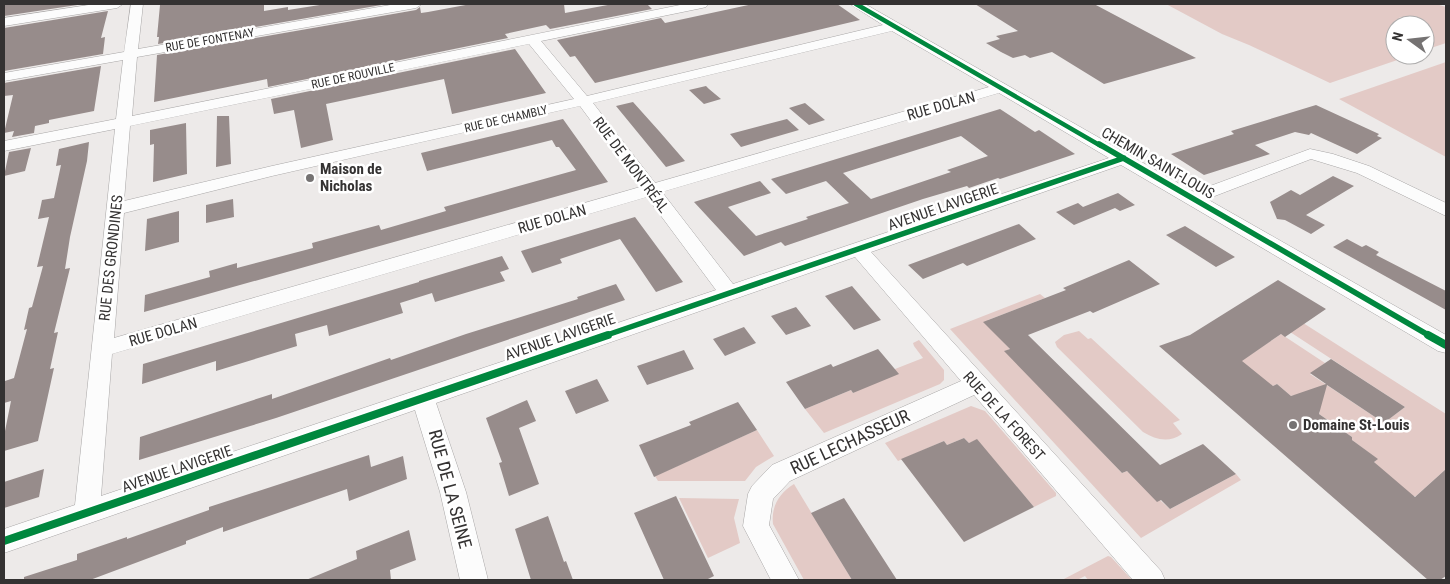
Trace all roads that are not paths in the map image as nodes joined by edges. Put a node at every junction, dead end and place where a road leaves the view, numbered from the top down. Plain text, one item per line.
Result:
1 (117, 4) edge
2 (137, 4) edge
3 (416, 4) edge
4 (702, 4) edge
5 (856, 4) edge
6 (4, 22) edge
7 (895, 26) junction
8 (532, 39) junction
9 (130, 55) junction
10 (4, 77) edge
11 (1001, 88) junction
12 (584, 101) junction
13 (123, 122) junction
14 (4, 146) edge
15 (1124, 158) junction
16 (650, 190) junction
17 (1194, 198) junction
18 (116, 209) junction
19 (1446, 210) edge
20 (859, 250) junction
21 (728, 292) junction
22 (1446, 345) edge
23 (102, 349) junction
24 (976, 384) junction
25 (423, 398) junction
26 (87, 512) junction
27 (4, 541) edge
28 (474, 580) edge
29 (785, 580) edge
30 (1151, 580) edge

1 - 6 street
2 - 9 street, RUE DES GRONDINES
3 - 9 street, RUE DE FONTENAY
4 - 8 street, RUE DE ROUVILLE
5 - 7 street, CHEMIN SAINT-LOUIS
7 - 11 street, CHEMIN SAINT-LOUIS
7 - 12 street, RUE DE CHAMBLY
8 - 12 street, RUE DE MONTRÉAL
8 - 13 street, RUE DE ROUVILLE
9 - 10 street, RUE DE FONTENAY
9 - 13 street, RUE DES GRONDINES
11 - 15 street, CHEMIN SAINT-LOUIS
11 - 16 street, RUE DOLAN
12 - 16 street, RUE DE MONTRÉAL
12 - 18 street, RUE DE CHAMBLY
13 - 14 street, RUE DE ROUVILLE
13 - 18 street, RUE DES GRONDINES
15 - 17 street, CHEMIN SAINT-LOUIS
15 - 20 street, AVENUE LAVIGERIE
16 - 21 street, RUE DE MONTRÉAL
16 - 23 street, RUE DOLAN
17 - 19 street
17 - 22 street, CHEMIN SAINT-LOUIS
18 - 23 street, RUE DES GRONDINES
20 - 21 street, AVENUE LAVIGERIE
20 - 24 street, RUE DE LA FOREST
21 - 25 street, AVENUE LAVIGERIE
23 - 26 street, RUE DES GRONDINES
24 - 29 street, RUE LECHASSEUR
24 - 30 street, RUE DE LA FOREST
25 - 26 street, AVENUE LAVIGERIE
25 - 28 street, RUE DE LA SEINE
26 - 27 street, AVENUE LAVIGERIE

